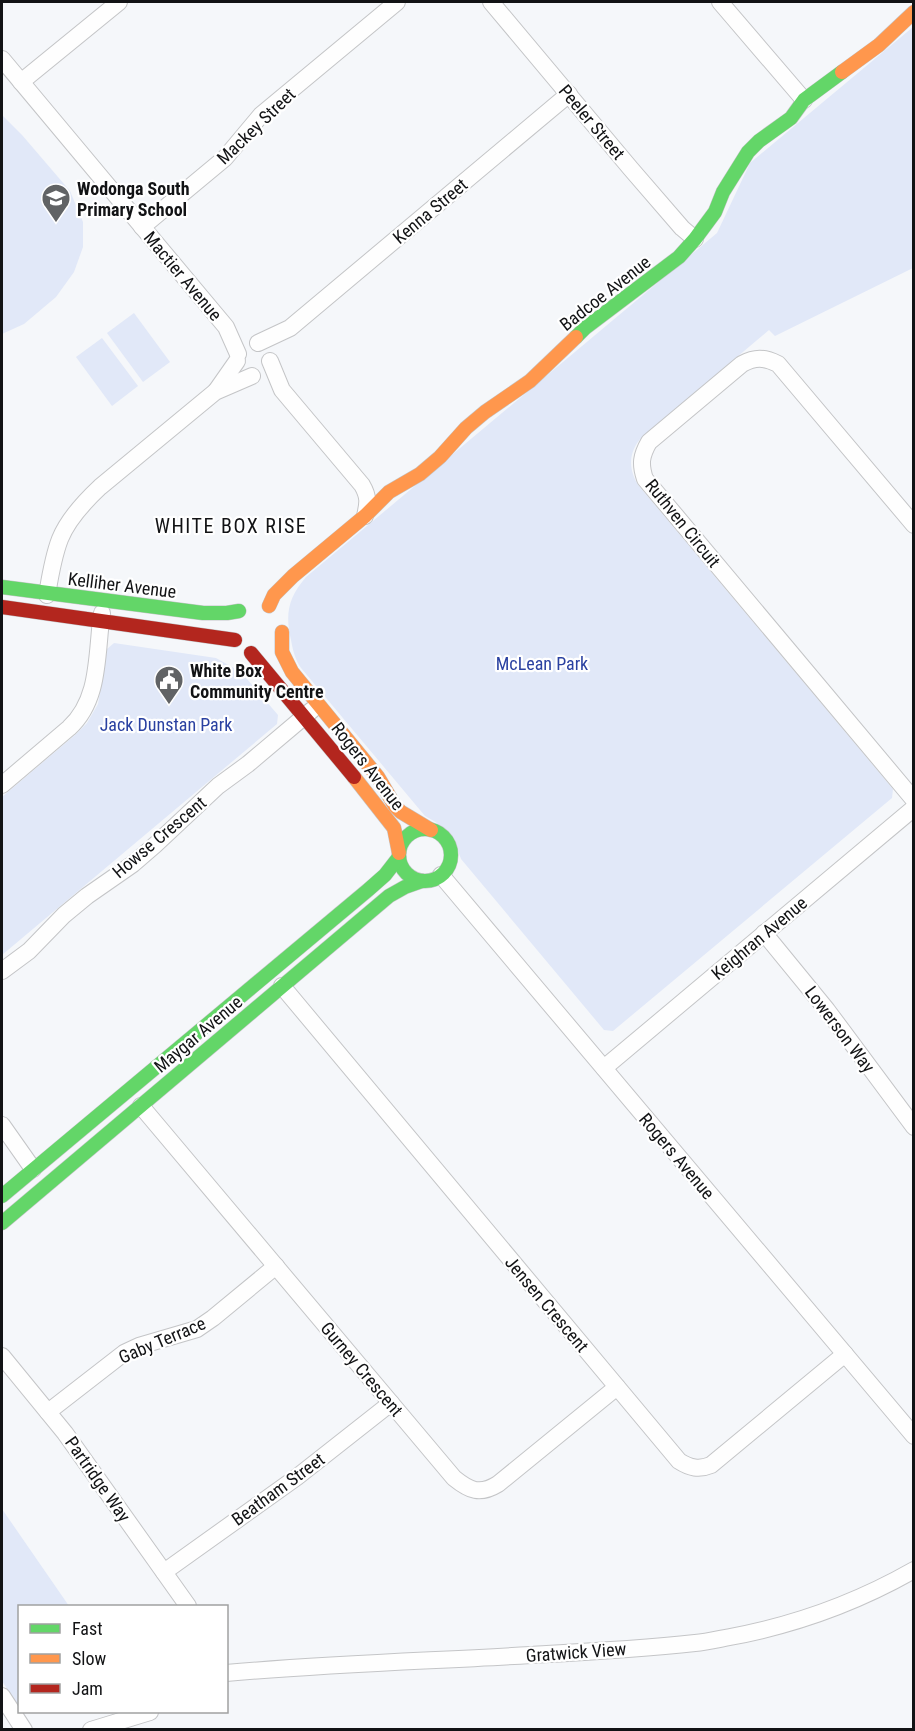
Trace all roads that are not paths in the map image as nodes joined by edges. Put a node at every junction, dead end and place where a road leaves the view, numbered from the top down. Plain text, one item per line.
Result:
1 (119, 2) edge
2 (396, 2) edge
3 (491, 2) edge
4 (720, 2) edge
5 (914, 12) edge
6 (2, 59) edge
7 (21, 82) junction
8 (569, 94) junction
9 (804, 100) junction
10 (142, 227) junction
11 (695, 239) junction
12 (290, 328) junction
13 (246, 350) junction
14 (270, 360) junction
15 (254, 376) junction
16 (282, 390) junction
17 (215, 392) junction
18 (364, 516) junction
19 (914, 525) edge
20 (2, 587) edge
21 (47, 594) junction
22 (105, 600) junction
23 (269, 606) junction
24 (2, 607) edge
25 (239, 611) junction
26 (101, 621) junction
27 (282, 632) junction
28 (234, 640) junction
29 (251, 653) junction
30 (319, 705) junction
31 (304, 716) junction
32 (2, 785) edge
33 (914, 800) edge
34 (914, 808) edge
35 (431, 830) junction
36 (399, 855) junction
37 (441, 875) junction
38 (422, 881) junction
39 (764, 933) junction
40 (2, 971) edge
41 (270, 972) junction
42 (282, 986) junction
43 (604, 1068) junction
44 (128, 1091) junction
45 (141, 1106) junction
46 (2, 1125) edge
47 (914, 1127) edge
48 (33, 1169) junction
49 (47, 1186) junction
50 (2, 1197) edge
51 (2, 1222) edge
52 (276, 1266) junction
53 (845, 1354) junction
54 (2, 1356) edge
55 (617, 1387) junction
56 (391, 1403) junction
57 (48, 1412) junction
58 (914, 1436) edge
59 (914, 1570) edge
60 (164, 1572) junction
61 (187, 1605) edge
62 (228, 1673) edge
63 (2, 1696) edge
64 (147, 1713) edge
65 (24, 1730) edge
66 (91, 1730) edge

1 - 7 street
2 - 10 street, Mackey Street
3 - 8 street, Peeler Street
4 - 9 street
5 - 9 street, Badcoe Avenue
6 - 7 street, Mactier Avenue
7 - 10 street, Mactier Avenue
8 - 11 street, Peeler Street
8 - 12 street, Kenna Street
9 - 11 street, Badcoe Avenue
10 - 13 street, Mactier Avenue
11 - 18 street, Badcoe Avenue
12 - 13 street, Kenna Street
12 - 14 street, Kenna Street
13 - 14 street
13 - 15 street
13 - 17 street, Kenna Street
14 - 15 street
14 - 16 street
15 - 16 street
15 - 17 street, Kenna Street
16 - 18 street
17 - 21 street, Kenna Street
18 - 23 street, Badcoe Avenue
19 - 33 street, Ruthven Circuit
20 - 21 street, Kelliher Avenue
21 - 22 street, Kelliher Avenue
22 - 25 street, Kelliher Avenue
22 - 26 street
23 - 25 street
23 - 27 street
24 - 26 street, Kelliher Avenue
25 - 28 street
26 - 28 street, Kelliher Avenue
26 - 32 street
27 - 29 street
27 - 30 street, Rogers Avenue
28 - 29 street
29 - 31 street, Rogers Avenue
30 - 31 street, Howse Crescent
30 - 35 street, Rogers Avenue
31 - 36 street, Rogers Avenue
31 - 40 street, Howse Crescent
34 - 39 street, Keighran Avenue
35 - 36 street, Rogers Avenue
35 - 37 street, Rogers Avenue
36 - 38 street, Rogers Avenue
36 - 41 street, Maygar Avenue
37 - 38 street
37 - 43 street, Rogers Avenue
38 - 42 street, Maygar Avenue
39 - 43 street, Keighran Avenue
39 - 47 street, Lowerson Way
41 - 42 street
41 - 44 street, Maygar Avenue
42 - 45 street, Maygar Avenue
42 - 55 street, Jensen Crescent
43 - 53 street, Rogers Avenue
44 - 45 street
44 - 48 street, Maygar Avenue
45 - 49 street, Maygar Avenue
45 - 52 street, Gurney Crescent
46 - 48 street
48 - 49 street
48 - 50 street, Maygar Avenue
49 - 51 street, Maygar Avenue
52 - 56 street, Gurney Crescent
52 - 57 street, Gaby Terrace
53 - 55 street, Jensen Crescent
53 - 58 street, Rogers Avenue
54 - 57 street, Partridge Way
55 - 56 street, Gurney Crescent
56 - 60 street, Beatham Street
57 - 60 street, Partridge Way
59 - 62 street, Gratwick View
60 - 61 street, Partridge Way
63 - 65 street
64 - 66 street

